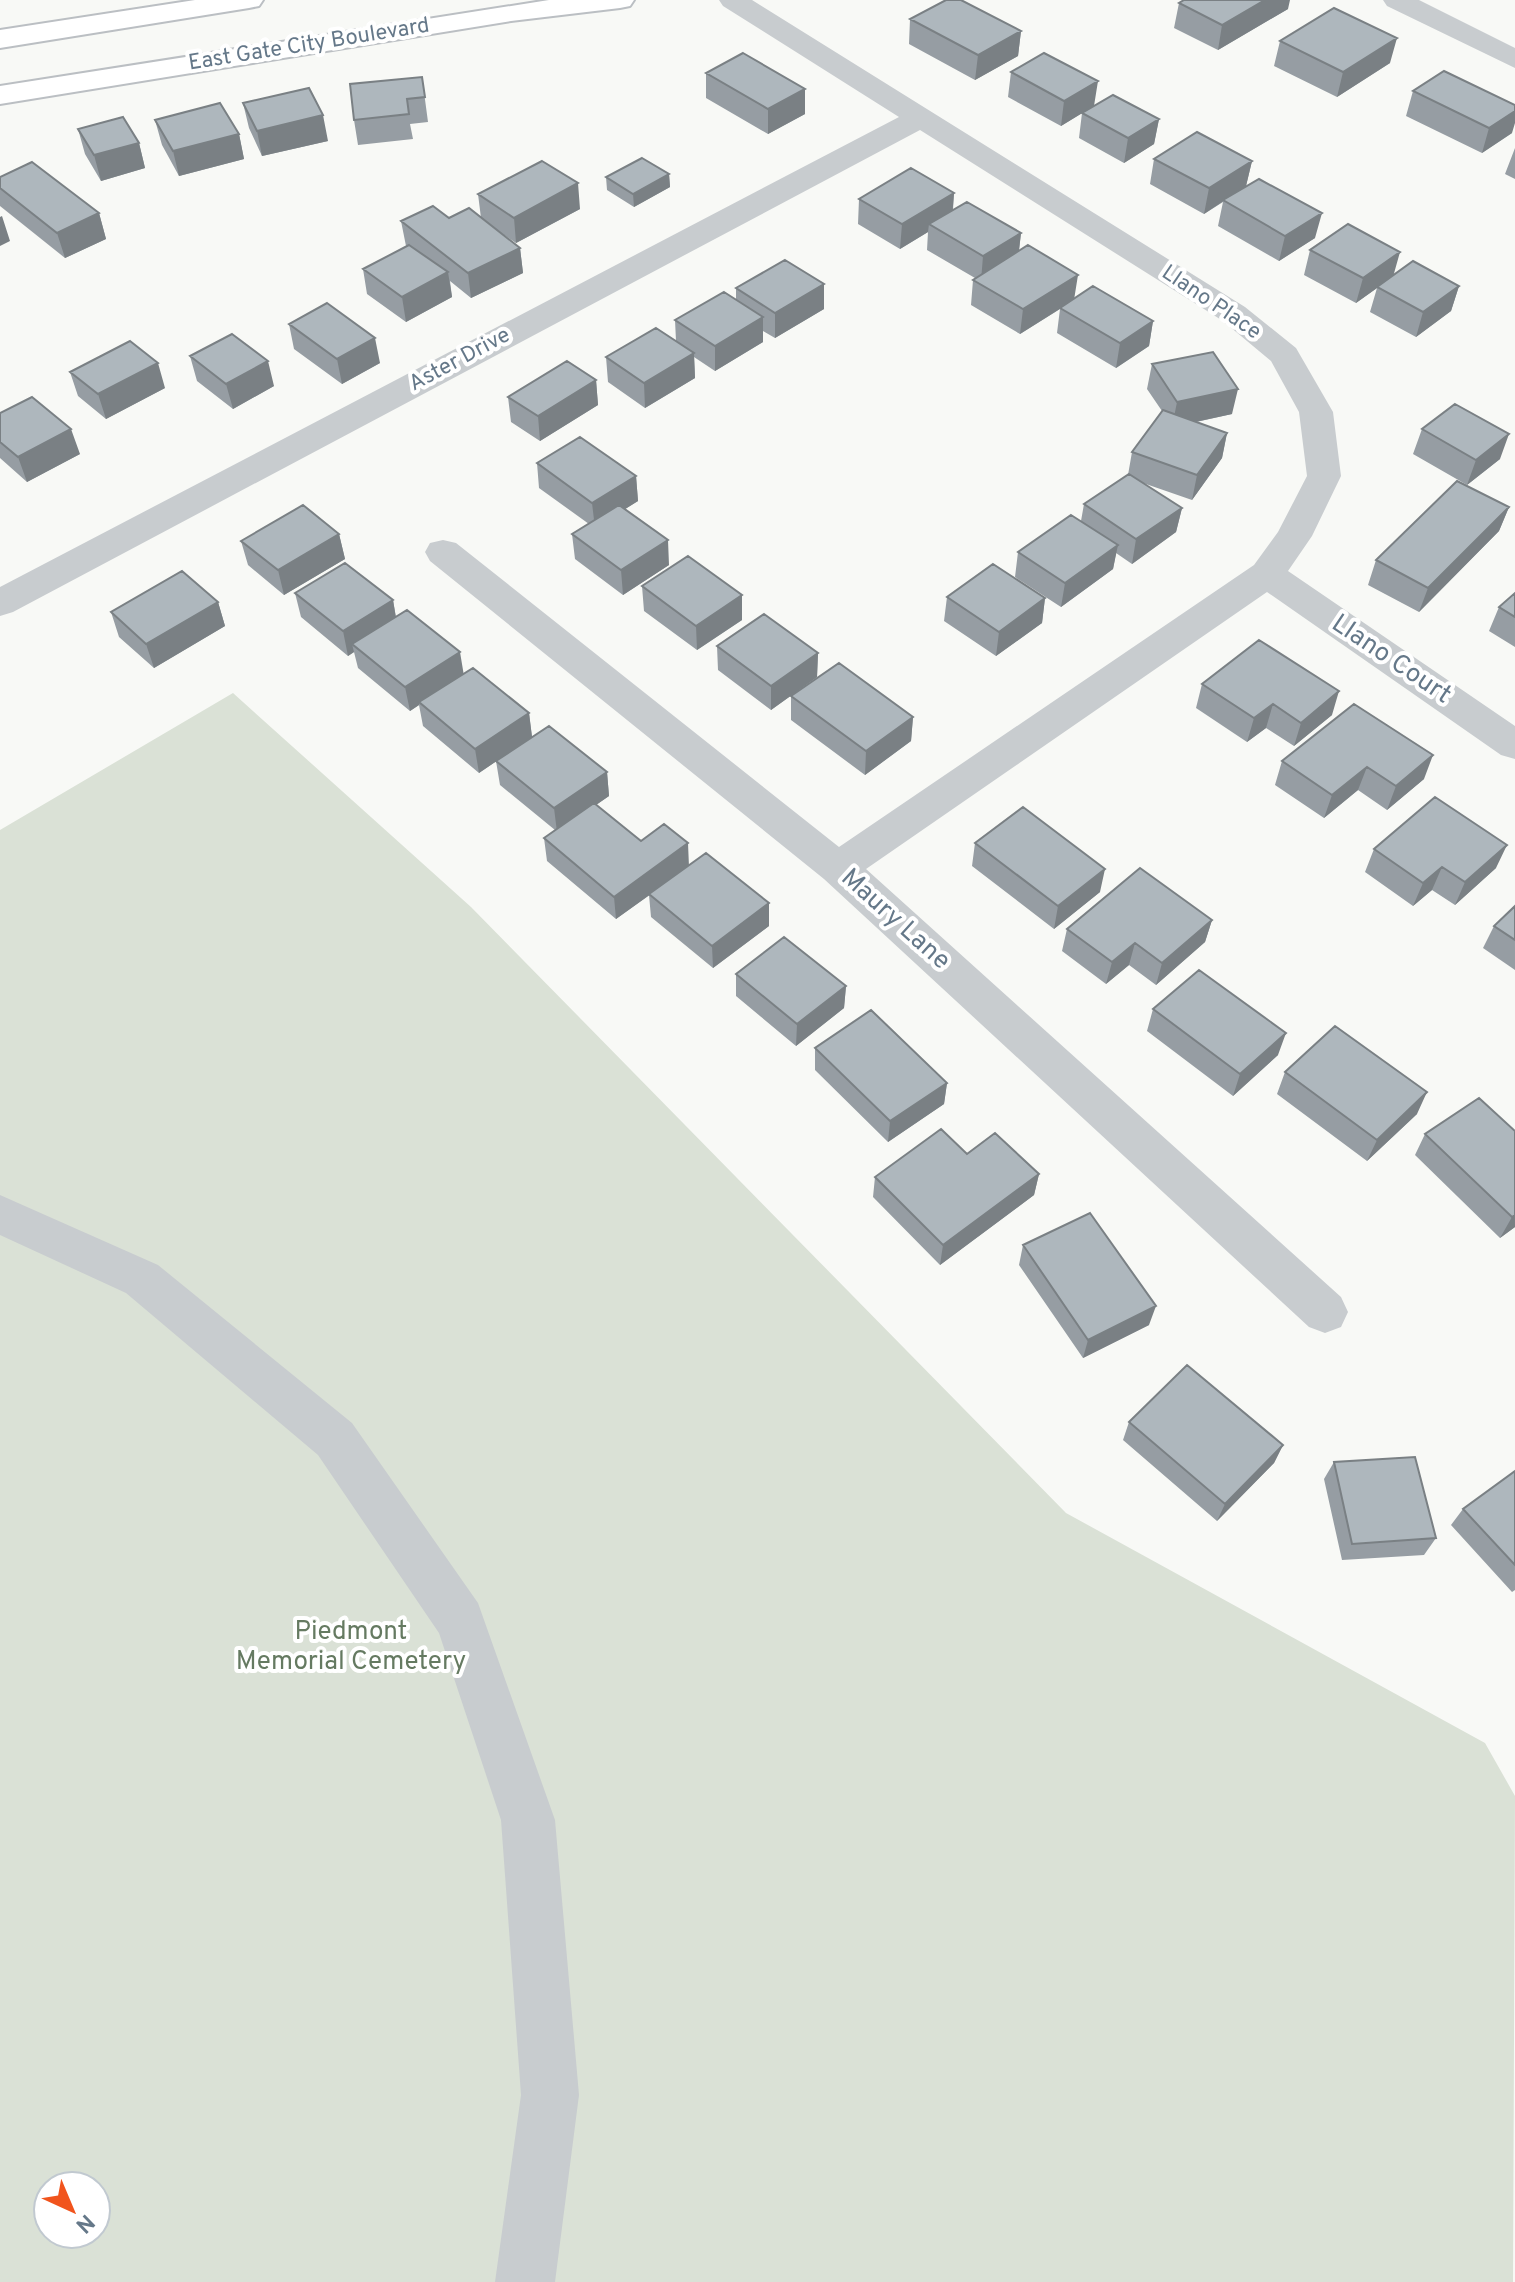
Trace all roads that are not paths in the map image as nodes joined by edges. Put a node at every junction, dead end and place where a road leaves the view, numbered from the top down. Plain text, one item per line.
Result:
1 (249, 0) edge
2 (620, 0) edge
3 (733, 0) edge
4 (1397, 0) edge
5 (0, 39) edge
6 (1515, 59) edge
7 (0, 95) edge
8 (920, 118) junction
9 (443, 552) dead end
10 (1267, 574) junction
11 (0, 603) edge
12 (1515, 745) edge
13 (838, 868) junction
14 (0, 1214) edge
15 (1325, 1312) dead end
16 (525, 2282) edge

1 - 5 main road
2 - 7 main road, East Gate City Boulevard
3 - 8 street, Llano Place
4 - 6 street
8 - 10 street, Llano Place
8 - 11 street, Aster Drive
9 - 13 street, Maury Lane
10 - 12 street, Llano Court
10 - 13 street, Llano Place
13 - 15 street, Maury Lane
14 - 16 street

